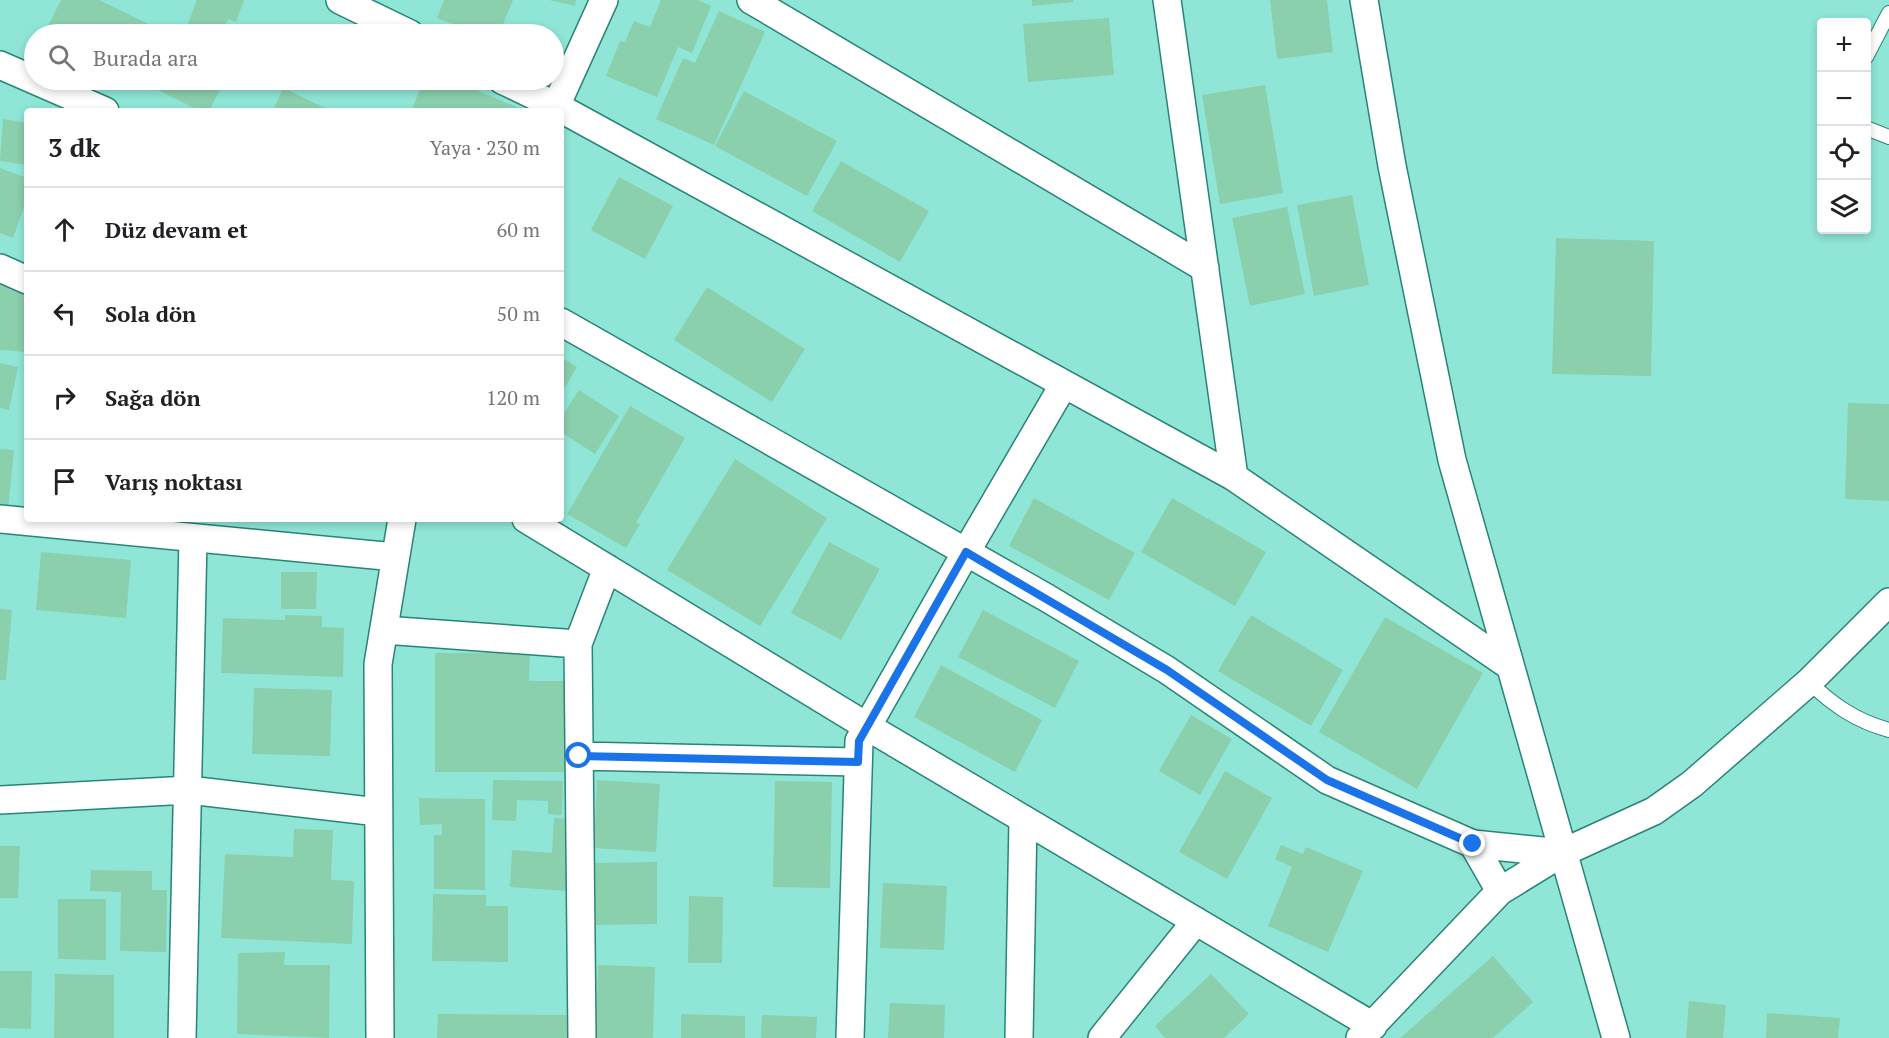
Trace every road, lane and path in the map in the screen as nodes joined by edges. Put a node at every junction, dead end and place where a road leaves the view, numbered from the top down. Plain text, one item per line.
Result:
1 (340, 0) edge
2 (604, 0) edge
3 (751, 0) edge
4 (1167, 0) edge
5 (1364, 0) edge
6 (1889, 13) edge
7 (389, 24) edge
8 (1871, 47) edge
9 (0, 65) edge
10 (24, 76) edge
11 (564, 86) edge
12 (57, 90) edge
13 (521, 90) edge
14 (562, 90) edge
15 (98, 108) edge
16 (554, 108) edge
17 (564, 113) edge
18 (1871, 130) edge
19 (1889, 137) edge
20 (0, 268) edge
21 (1205, 268) junction
22 (24, 279) edge
23 (564, 324) edge
24 (1064, 384) junction
25 (1234, 477) junction
26 (0, 519) edge
27 (24, 521) edge
28 (29, 522) edge
29 (401, 522) edge
30 (531, 522) edge
31 (193, 539) junction
32 (966, 552) junction
33 (395, 557) junction
34 (607, 568) junction
35 (1889, 602) edge
36 (384, 630) junction
37 (578, 644) junction
38 (1510, 666) junction
39 (1809, 682) junction
40 (868, 727) junction
41 (1889, 730) edge
42 (579, 756) junction
43 (858, 762) junction
44 (189, 790) junction
45 (0, 800) edge
46 (378, 812) junction
47 (1023, 819) junction
48 (1473, 844) junction
49 (1562, 853) junction
50 (1500, 891) junction
51 (1196, 921) junction
52 (1366, 1032) edge
53 (182, 1038) edge
54 (380, 1038) edge
55 (582, 1038) edge
56 (850, 1038) edge
57 (1019, 1038) edge
58 (1102, 1038) edge
59 (1616, 1038) edge

1 - 7 street
2 - 11 street
3 - 21 street
4 - 21 street
5 - 38 street
6 - 8 lane
9 - 10 street
12 - 15 street
13 - 16 street
14 - 16 street
17 - 24 street
18 - 19 lane
20 - 22 street
21 - 25 street
23 - 32 street
24 - 25 street
24 - 32 street
25 - 38 street
26 - 27 street
28 - 31 street
29 - 33 street
30 - 34 street
31 - 33 street
31 - 44 street
32 - 40 street
32 - 48 street
33 - 36 street
34 - 37 street
34 - 40 street
35 - 39 street
36 - 37 street
36 - 46 street
37 - 42 street
38 - 49 street
39 - 41 lane
39 - 49 street
40 - 43 street
40 - 47 street
42 - 43 street
42 - 55 street
43 - 56 street
44 - 45 street
44 - 46 street
44 - 53 street
46 - 54 street
47 - 51 street
47 - 57 street
48 - 49 street
48 - 50 street
49 - 50 street
49 - 59 street
50 - 52 street
51 - 52 street
51 - 58 street

